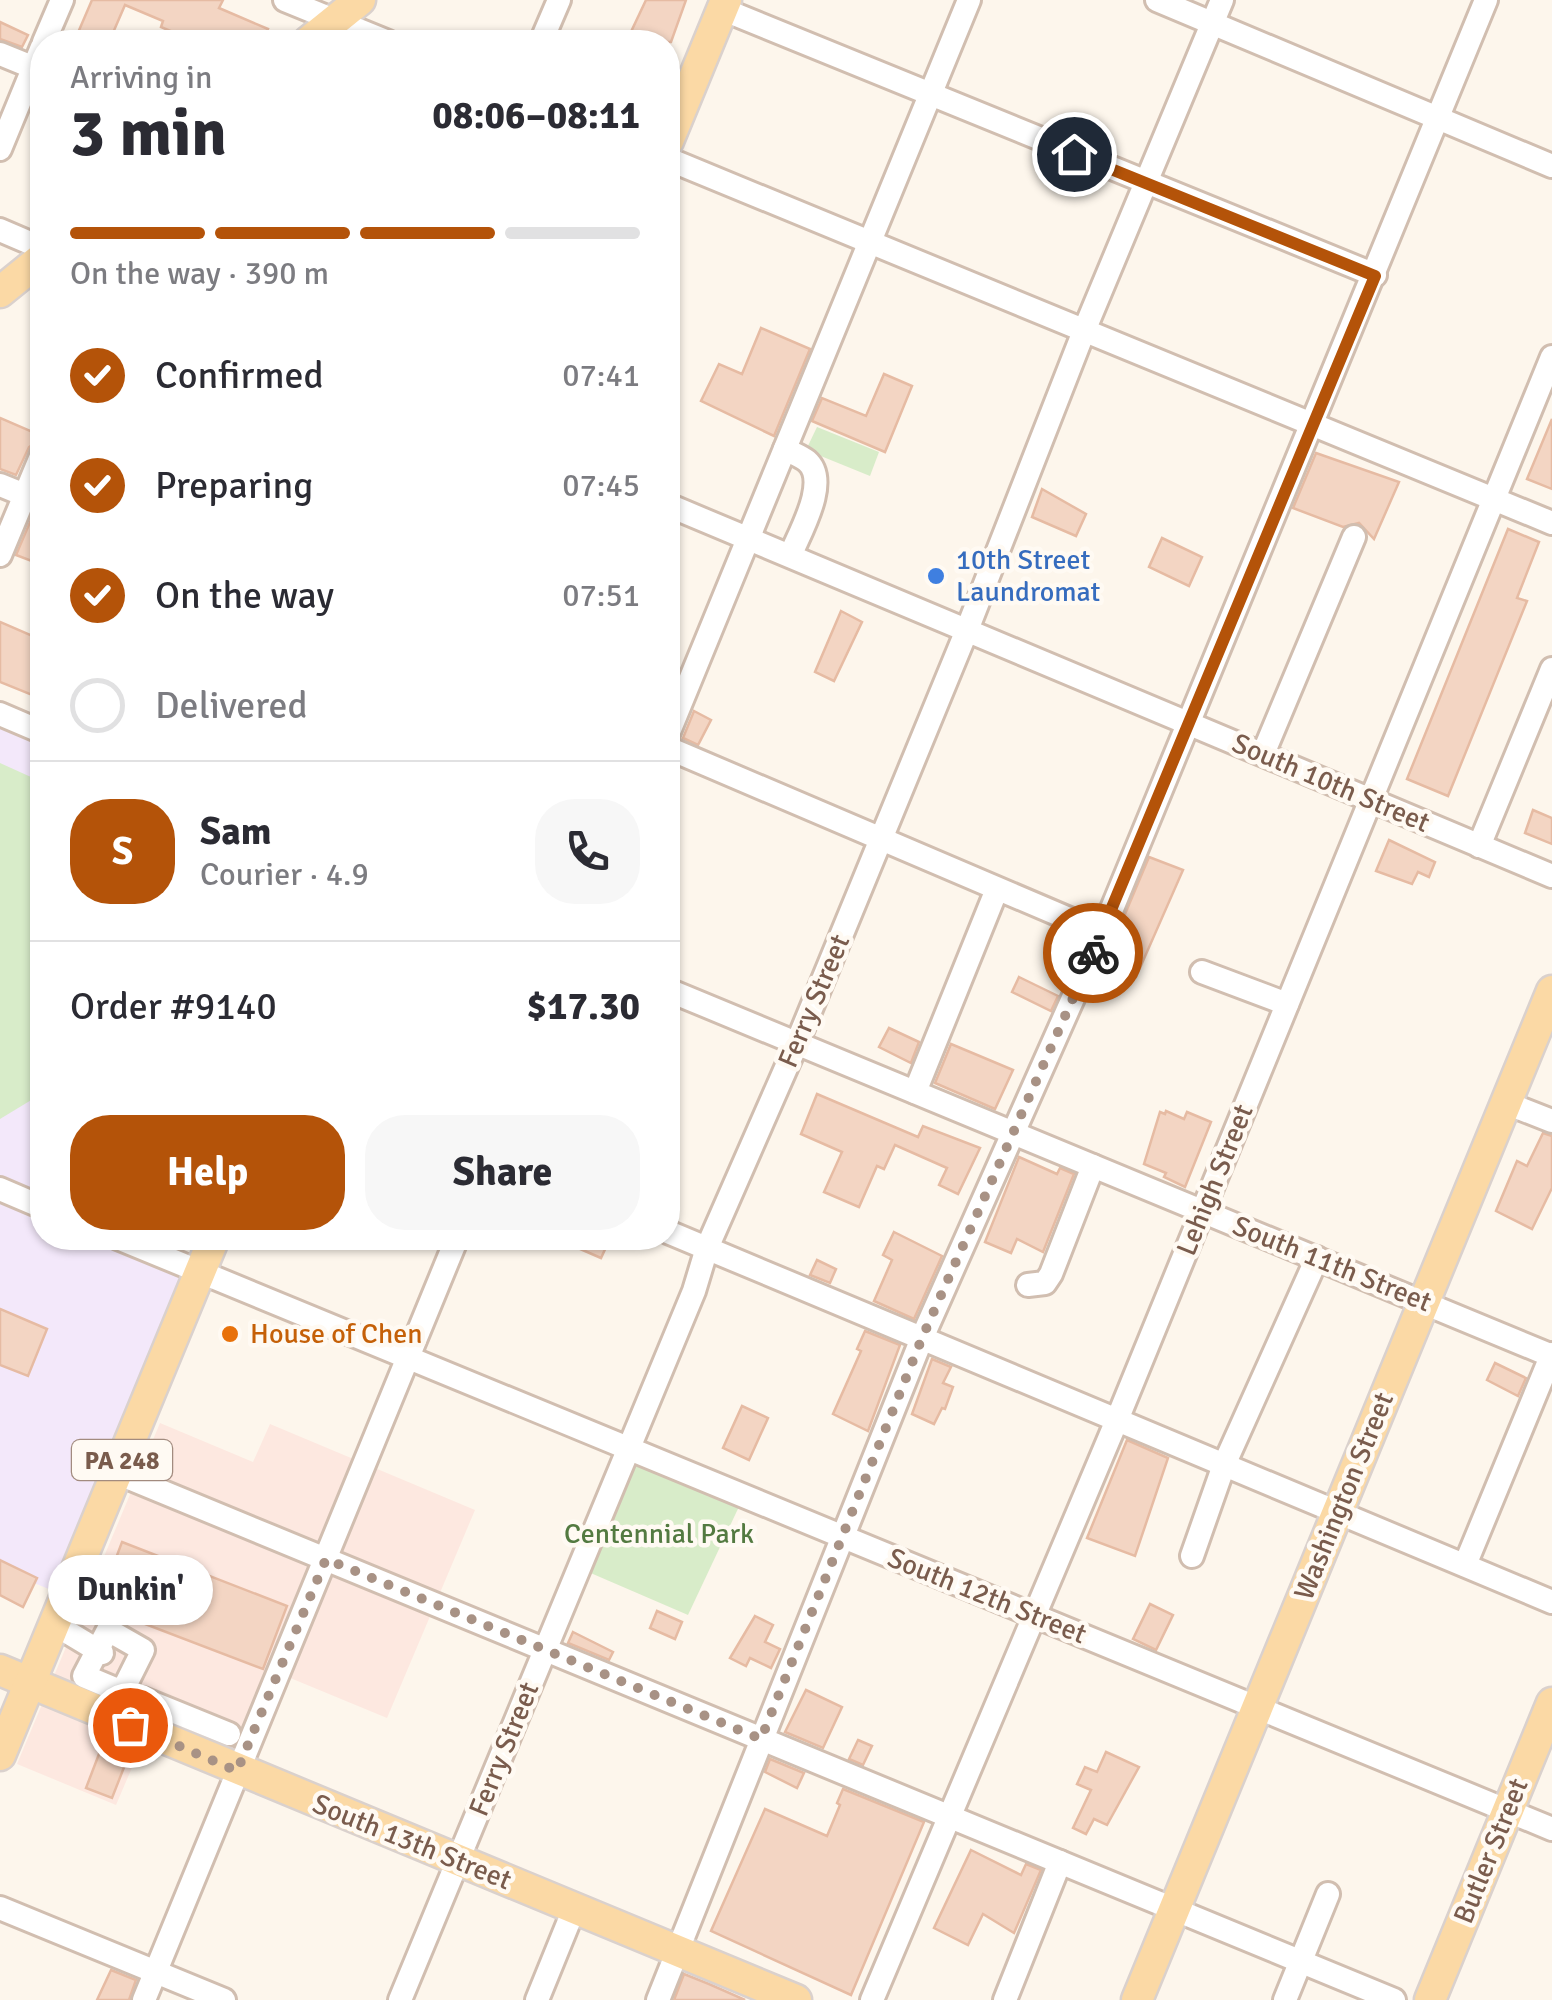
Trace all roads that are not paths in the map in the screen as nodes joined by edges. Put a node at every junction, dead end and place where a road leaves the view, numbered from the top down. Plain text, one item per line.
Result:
1 (62, 0) edge
2 (285, 0) edge
3 (360, 0) edge
4 (559, 0) edge
5 (969, 0) edge
6 (1157, 0) edge
7 (1222, 0) edge
8 (1486, 0) edge
9 (724, 4) edge
10 (335, 20) junction
11 (1212, 23) junction
12 (51, 30) edge
13 (323, 30) edge
14 (359, 30) edge
15 (546, 30) edge
16 (0, 54) edge
17 (30, 56) edge
18 (30, 82) edge
19 (930, 95) junction
20 (680, 112) edge
21 (1435, 117) junction
22 (0, 149) edge
23 (680, 164) edge
24 (1552, 166) edge
25 (1146, 183) junction
26 (0, 230) edge
27 (30, 243) edge
28 (870, 243) junction
29 (30, 268) edge
30 (1375, 276) junction
31 (0, 292) edge
32 (1084, 331) junction
33 (1552, 358) edge
34 (1314, 424) junction
35 (785, 449) junction
36 (0, 485) edge
37 (30, 497) edge
38 (1495, 499) junction
39 (30, 506) edge
40 (680, 510) edge
41 (1552, 524) edge
42 (749, 537) junction
43 (1354, 537) dead end
44 (791, 554) junction
45 (0, 555) edge
46 (967, 630) junction
47 (1552, 669) edge
48 (680, 705) edge
49 (0, 714) edge
50 (1188, 722) junction
51 (30, 727) edge
52 (680, 753) edge
53 (1263, 754) junction
54 (1371, 800) junction
55 (881, 839) junction
56 (1479, 846) junction
57 (1552, 876) edge
58 (997, 889) junction
59 (1102, 933) junction
60 (1202, 972) dead end
61 (1552, 991) edge
62 (680, 995) edge
63 (1288, 1004) junction
64 (797, 1043) junction
65 (914, 1092) junction
66 (1506, 1103) junction
67 (1552, 1121) edge
68 (1015, 1134) junction
69 (1093, 1166) junction
70 (0, 1190) edge
71 (30, 1202) edge
72 (1203, 1211) junction
73 (680, 1237) edge
74 (707, 1248) junction
75 (148, 1250) edge
76 (209, 1250) edge
77 (452, 1250) edge
78 (1317, 1258) junction
79 (200, 1271) junction
80 (1028, 1285) dead end
81 (1424, 1303) junction
82 (922, 1338) junction
83 (1552, 1355) edge
84 (409, 1357) junction
85 (1117, 1420) junction
86 (629, 1448) junction
87 (1224, 1465) junction
88 (117, 1473) junction
89 (1338, 1512) junction
90 (844, 1537) junction
91 (1192, 1556) dead end
92 (326, 1559) junction
93 (1465, 1566) junction
94 (1552, 1602) edge
95 (1035, 1616) junction
96 (54, 1624) junction
97 (545, 1650) junction
98 (0, 1670) edge
99 (30, 1682) junction
100 (1552, 1703) edge
101 (1257, 1707) junction
102 (137, 1712) junction
103 (229, 1734) dead end
104 (761, 1739) junction
105 (0, 1755) edge
106 (237, 1771) junction
107 (1508, 1810) junction
108 (950, 1816) junction
109 (1552, 1829) edge
110 (458, 1861) junction
111 (1060, 1862) junction
112 (1328, 1894) dead end
113 (0, 1908) edge
114 (574, 1909) junction
115 (1174, 1909) junction
116 (677, 1952) junction
117 (1300, 1962) junction
118 (155, 1972) junction
119 (144, 2000) edge
120 (224, 2000) edge
121 (400, 2000) edge
122 (537, 2000) edge
123 (658, 2000) edge
124 (796, 2000) edge
125 (872, 2000) edge
126 (1005, 2000) edge
127 (1137, 2000) edge
128 (1284, 2000) edge
129 (1394, 2000) edge
130 (1430, 2000) edge

1 - 12 street
2 - 10 street
3 - 10 main road
4 - 15 street
5 - 19 street
6 - 11 street
7 - 11 street, Ferry Street
8 - 21 street
9 - 19 street
9 - 20 main road
10 - 13 main road
10 - 14 street
11 - 21 street
11 - 25 street, Ferry Street
16 - 17 street
18 - 22 street
19 - 25 street
19 - 28 street
21 - 24 street
21 - 30 street
23 - 28 street
25 - 30 street
25 - 32 street, Ferry Street
26 - 27 street
28 - 32 street
28 - 35 street
29 - 31 main road
30 - 34 street
32 - 34 street
32 - 46 street, Ferry Street
33 - 38 street, Lehigh Street
34 - 38 street
34 - 50 street
35 - 42 street
35 - 44 street
36 - 37 street
38 - 41 street
38 - 54 street, Lehigh Street
39 - 45 street
40 - 42 street, South 10th Street
42 - 44 street, South 10th Street
42 - 48 street
43 - 53 street
44 - 46 street, South 10th Street
46 - 50 street, South 10th Street
46 - 55 street, Ferry Street
47 - 56 street
49 - 51 street
50 - 53 street, South 10th Street
50 - 59 street
52 - 55 street
53 - 54 street, South 10th Street
54 - 56 street, South 10th Street
54 - 63 street, Lehigh Street
55 - 58 street
55 - 64 street, Ferry Street
56 - 57 street, South 10th Street
58 - 59 street
58 - 65 street
59 - 68 street
60 - 63 street
61 - 66 main road, Washington Street
62 - 64 street, South 11th Street
63 - 72 street, Lehigh Street
64 - 65 street, South 11th Street
64 - 74 street, Ferry Street
65 - 68 street, South 11th Street
66 - 67 street
66 - 81 main road, Washington Street
68 - 69 street, South 11th Street
68 - 82 street
69 - 72 street, South 11th Street
69 - 80 street
70 - 71 street
72 - 78 street, South 11th Street
72 - 85 street, Lehigh Street
73 - 74 street
74 - 82 street
74 - 86 street, Ferry Street
75 - 79 street, South 12th Street
76 - 79 main road, PA 248
77 - 84 street
78 - 81 street, South 11th Street
78 - 87 street
79 - 84 street, South 12th Street
79 - 88 main road, PA 248
81 - 83 street, South 11th Street
81 - 89 main road, Washington Street
82 - 85 street
82 - 90 street
83 - 93 street
84 - 86 street, South 12th Street
84 - 92 street
85 - 87 street
85 - 95 street, Lehigh Street
86 - 90 street, South 12th Street
86 - 97 street, Ferry Street
87 - 89 street
87 - 91 street
88 - 92 street
88 - 96 main road, PA 248
89 - 93 street
89 - 101 main road, Washington Street
90 - 95 street, South 12th Street
90 - 104 street
92 - 97 street
92 - 106 street
93 - 94 street
95 - 101 street, South 12th Street
95 - 108 street, Lehigh Street
96 - 99 main road, PA 248
96 - 102 street
97 - 104 street
97 - 110 street, Ferry Street
98 - 99 main road, South 13th Street
99 - 102 main road, South 13th Street
99 - 105 main road, PA 248
100 - 107 main road, Butler Street
101 - 107 street, South 12th Street
101 - 115 main road, Washington Street
102 - 103 street
102 - 106 main road, South 13th Street
104 - 108 street
104 - 116 street
106 - 110 main road, South 13th Street
106 - 118 street
107 - 109 street, South 12th Street
107 - 130 main road, Butler Street
108 - 111 street
108 - 125 street, Lehigh Street
110 - 114 main road, South 13th Street
110 - 121 street, Ferry Street
111 - 115 street
111 - 126 street
112 - 117 street
113 - 118 street
114 - 116 main road, South 13th Street
114 - 122 street
115 - 117 street
115 - 127 main road, Washington Street
116 - 123 street
116 - 124 main road, South 13th Street
117 - 128 street
117 - 129 street
118 - 119 street
118 - 120 street

